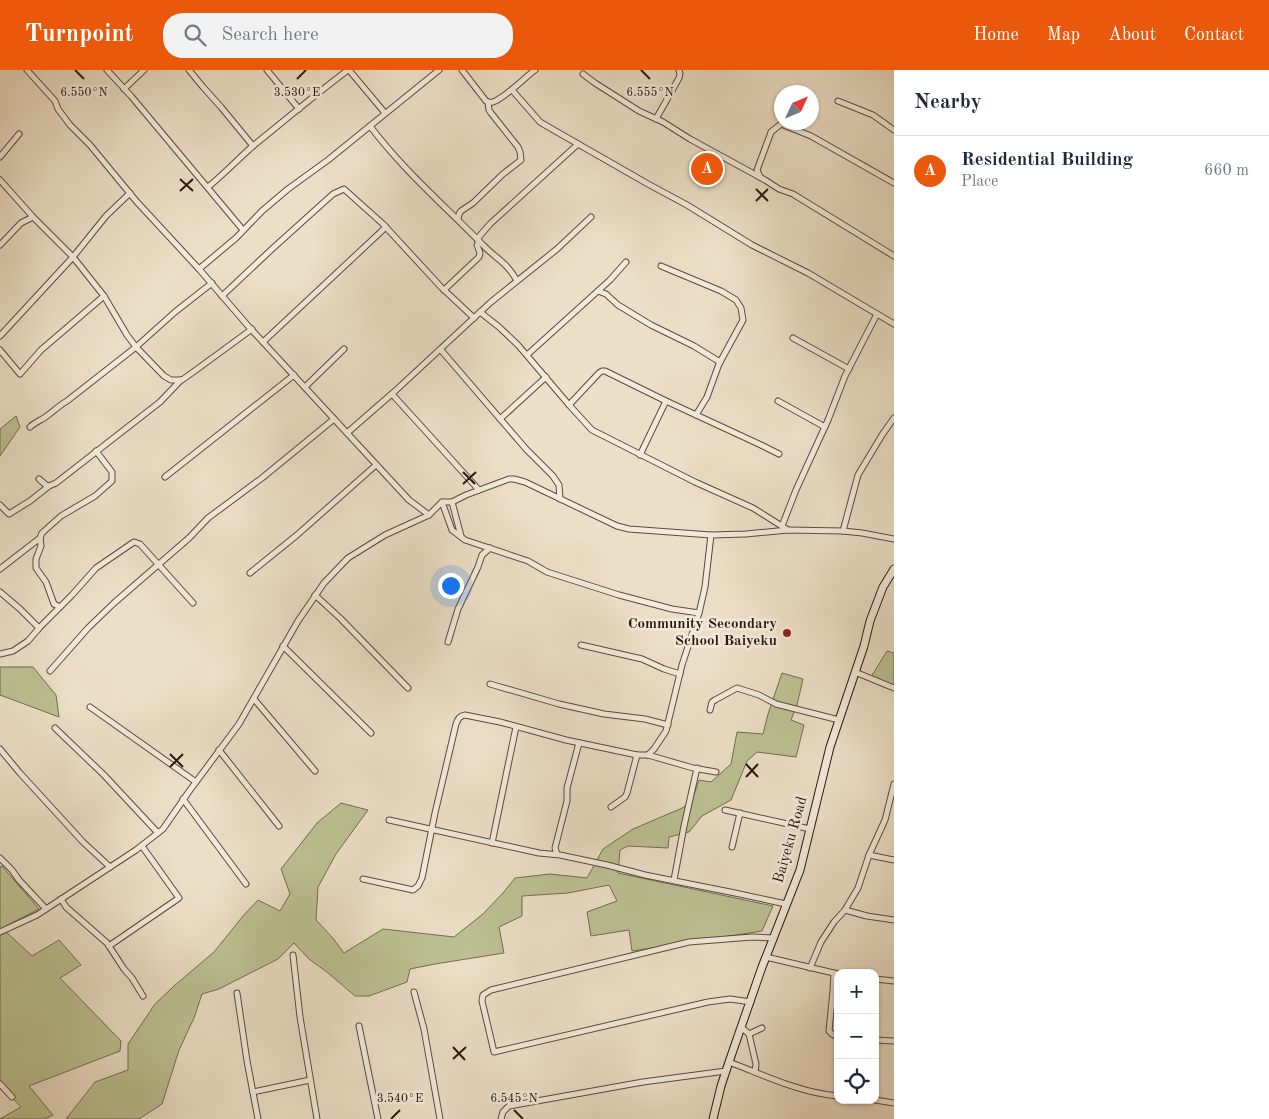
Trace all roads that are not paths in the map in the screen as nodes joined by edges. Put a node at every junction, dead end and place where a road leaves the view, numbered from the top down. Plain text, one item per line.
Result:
1 (27, 70) edge
2 (107, 70) edge
3 (144, 70) edge
4 (189, 70) edge
5 (267, 70) edge
6 (349, 70) edge
7 (462, 70) edge
8 (535, 70) edge
9 (679, 70) edge
10 (435, 71) edge
11 (583, 74) dead end
12 (124, 89) junction
13 (512, 90) junction
14 (838, 101) dead end
15 (488, 102) junction
16 (300, 109) junction
17 (385, 112) junction
18 (656, 119) junction
19 (370, 126) junction
20 (894, 130) edge
21 (19, 134) dead end
22 (578, 144) junction
23 (253, 146) junction
24 (0, 157) edge
25 (757, 170) junction
26 (751, 173) junction
27 (760, 178) junction
28 (0, 180) edge
29 (894, 183) edge
30 (208, 187) junction
31 (130, 193) junction
32 (33, 217) junction
33 (591, 217) dead end
34 (458, 219) junction
35 (386, 227) junction
36 (243, 230) junction
37 (478, 240) junction
38 (0, 245) edge
39 (894, 256) edge
40 (73, 257) junction
41 (626, 262) dead end
42 (662, 266) dead end
43 (199, 269) junction
44 (517, 281) junction
45 (212, 283) junction
46 (605, 284) junction
47 (444, 290) junction
48 (598, 291) junction
49 (606, 294) junction
50 (104, 296) junction
51 (222, 296) junction
52 (480, 312) junction
53 (877, 314) junction
54 (474, 318) junction
55 (894, 324) edge
56 (252, 329) junction
57 (0, 336) edge
58 (793, 338) dead end
59 (264, 342) junction
60 (136, 347) junction
61 (344, 349) dead end
62 (0, 350) edge
63 (441, 350) junction
64 (527, 355) junction
65 (720, 362) junction
66 (849, 369) junction
67 (294, 375) junction
68 (546, 377) junction
69 (182, 380) junction
70 (305, 387) junction
71 (392, 394) junction
72 (666, 401) junction
73 (778, 401) dead end
74 (569, 405) junction
75 (696, 415) junction
76 (894, 418) edge
77 (334, 419) junction
78 (500, 419) junction
79 (825, 426) junction
80 (30, 428) dead end
81 (347, 433) junction
82 (96, 451) junction
83 (779, 454) dead end
84 (640, 455) junction
85 (376, 465) junction
86 (164, 477) dead end
87 (39, 479) dead end
88 (49, 486) junction
89 (480, 490) junction
90 (560, 499) junction
91 (442, 502) junction
92 (452, 502) junction
93 (0, 504) edge
94 (429, 514) junction
95 (774, 520) junction
96 (782, 526) junction
97 (788, 530) junction
98 (773, 531) junction
99 (842, 531) junction
100 (711, 535) junction
101 (461, 537) junction
102 (40, 538) junction
103 (894, 539) edge
104 (479, 544) junction
105 (490, 548) junction
106 (482, 555) junction
107 (158, 565) junction
108 (0, 569) edge
109 (894, 569) edge
110 (250, 573) dead end
111 (0, 592) edge
112 (315, 596) junction
113 (193, 603) dead end
114 (60, 607) junction
115 (700, 613) junction
116 (39, 628) junction
117 (448, 642) dead end
118 (581, 645) dead end
119 (283, 646) junction
120 (0, 654) edge
121 (50, 671) dead end
122 (855, 672) junction
123 (680, 674) junction
124 (490, 684) dead end
125 (408, 688) dead end
126 (894, 688) edge
127 (254, 699) junction
128 (90, 707) dead end
129 (710, 710) dead end
130 (839, 720) junction
131 (668, 726) junction
132 (516, 727) junction
133 (55, 728) dead end
134 (371, 733) dead end
135 (579, 743) junction
136 (0, 749) edge
137 (219, 750) junction
138 (637, 755) junction
139 (648, 756) junction
140 (697, 768) junction
141 (315, 771) dead end
142 (716, 772) dead end
143 (196, 782) junction
144 (894, 784) edge
145 (183, 799) junction
146 (611, 807) dead end
147 (725, 810) dead end
148 (740, 813) junction
149 (389, 820) dead end
150 (279, 826) dead end
151 (810, 829) junction
152 (435, 831) junction
153 (158, 832) junction
154 (492, 843) junction
155 (142, 846) junction
156 (732, 847) dead end
157 (556, 851) junction
158 (869, 855) junction
159 (0, 858) edge
160 (894, 860) edge
161 (110, 867) junction
162 (363, 879) dead end
163 (674, 880) junction
164 (246, 884) dead end
165 (61, 899) junction
166 (786, 904) junction
167 (46, 909) junction
168 (845, 910) junction
169 (894, 920) edge
170 (0, 932) edge
171 (774, 938) junction
172 (109, 946) junction
173 (293, 955) dead end
174 (766, 957) junction
175 (810, 968) junction
176 (834, 973) edge
177 (879, 979) edge
178 (894, 981) edge
179 (834, 985) edge
180 (414, 992) dead end
181 (238, 993) dead end
182 (142, 996) dead end
183 (751, 1002) junction
184 (359, 1026) dead end
185 (741, 1027) junction
186 (762, 1028) dead end
187 (749, 1034) junction
188 (834, 1035) edge
189 (879, 1040) edge
190 (894, 1041) edge
191 (729, 1062) junction
192 (726, 1071) junction
193 (755, 1072) junction
194 (310, 1080) junction
195 (0, 1084) edge
196 (253, 1092) junction
197 (834, 1096) edge
198 (12, 1097) dead end
199 (879, 1100) edge
200 (894, 1102) edge
201 (258, 1119) edge
202 (317, 1119) edge
203 (378, 1119) edge
204 (440, 1119) edge
205 (501, 1119) edge
206 (713, 1119) edge

1 - 31 street
2 - 12 street
3 - 12 street
4 - 23 street
5 - 16 street
6 - 16 street
6 - 17 street
7 - 15 street
8 - 13 street
9 - 18 street
10 - 17 street
11 - 18 street
12 - 30 street
13 - 15 street
13 - 22 street
14 - 20 street
15 - 34 street
16 - 23 street
17 - 19 street
18 - 26 street
19 - 34 street
19 - 36 street
21 - 24 street
22 - 37 street
22 - 53 street
23 - 30 street
25 - 26 street
25 - 27 street
25 - 29 street
26 - 27 street
27 - 39 street
28 - 32 street
30 - 36 street
31 - 40 street
31 - 43 street
32 - 38 street
32 - 40 street
33 - 44 street
34 - 37 street
35 - 47 street
35 - 51 street
35 - 59 street
36 - 43 street
37 - 44 street
37 - 47 street
40 - 50 street
40 - 57 street
41 - 46 street
42 - 65 street
43 - 45 street
44 - 52 street
45 - 51 street
45 - 60 street
46 - 48 street
46 - 49 street
47 - 54 street
48 - 49 street
48 - 64 street
49 - 65 street
50 - 60 street
50 - 62 street
51 - 56 street
52 - 54 street
52 - 64 street
53 - 55 street
53 - 66 street
54 - 63 street
56 - 59 street
56 - 69 street
58 - 66 street
59 - 67 street
60 - 69 street
60 - 80 street
61 - 70 street
63 - 71 street
63 - 78 street
64 - 68 street
65 - 75 street
66 - 79 street
67 - 70 street
67 - 86 street
68 - 74 street
68 - 78 street
69 - 82 street
70 - 77 street
71 - 81 street
71 - 89 street
72 - 74 street
72 - 75 street
72 - 84 street
73 - 79 street
74 - 84 street
75 - 83 street
76 - 99 street
77 - 81 street
77 - 107 street
78 - 90 street
79 - 96 street
81 - 85 street
82 - 88 street
82 - 102 street
84 - 95 street
85 - 94 street
85 - 110 street
87 - 88 street
88 - 93 street
89 - 90 street
89 - 92 street
90 - 100 street
91 - 92 street
91 - 94 street
91 - 101 street
92 - 101 street
94 - 112 street
95 - 96 street
95 - 98 street
96 - 97 street
97 - 98 street
97 - 99 street
98 - 100 street
99 - 103 street
100 - 115 street
101 - 104 street
102 - 108 street
102 - 114 street
104 - 105 street
104 - 106 street
105 - 106 street
105 - 115 street
106 - 117 street
107 - 113 street
107 - 114 street
107 - 121 street
109 - 122 main road, Baiyeku Road
111 - 116 street
112 - 119 street
112 - 125 street
114 - 116 street
115 - 123 street
116 - 120 street
118 - 123 street
119 - 127 street
119 - 134 street
122 - 126 street
122 - 130 main road, Baiyeku Road
123 - 131 street
124 - 131 street
127 - 137 street
127 - 141 street
128 - 143 street
129 - 130 street
130 - 151 main road, Baiyeku Road
131 - 139 street
132 - 135 street
132 - 152 street
132 - 154 street
133 - 153 street
135 - 138 street
135 - 157 street
136 - 161 street
137 - 143 street
137 - 150 street
138 - 139 street
138 - 146 street
139 - 140 street
140 - 142 street
140 - 163 street
143 - 145 street
144 - 158 street
145 - 153 street
145 - 164 street
147 - 148 street
148 - 151 street
148 - 156 street
149 - 152 street
151 - 166 main road, Baiyeku Road
152 - 154 street
152 - 162 street
153 - 155 street
154 - 157 street
155 - 161 street
155 - 172 street
157 - 163 street
158 - 160 street
158 - 168 street
159 - 167 street
161 - 165 street
163 - 166 street
165 - 167 street
165 - 172 street
166 - 171 main road, Baiyeku Road
167 - 170 street
168 - 169 street
168 - 175 street
171 - 174 main road, Baiyeku Road
171 - 183 street
172 - 182 street
173 - 194 street
174 - 175 street
174 - 183 main road, Baiyeku Road
175 - 176 street
177 - 178 street
179 - 188 street
180 - 204 street
181 - 196 street
183 - 185 main road, Baiyeku Road
184 - 203 street
185 - 187 street
185 - 191 main road, Baiyeku Road
186 - 187 street
187 - 193 street
189 - 190 street
191 - 192 main road, Baiyeku Road
191 - 193 street
192 - 205 street
192 - 206 main road, Baiyeku Road
193 - 197 street
194 - 196 street
194 - 202 street
195 - 198 street
196 - 201 street
199 - 200 street

